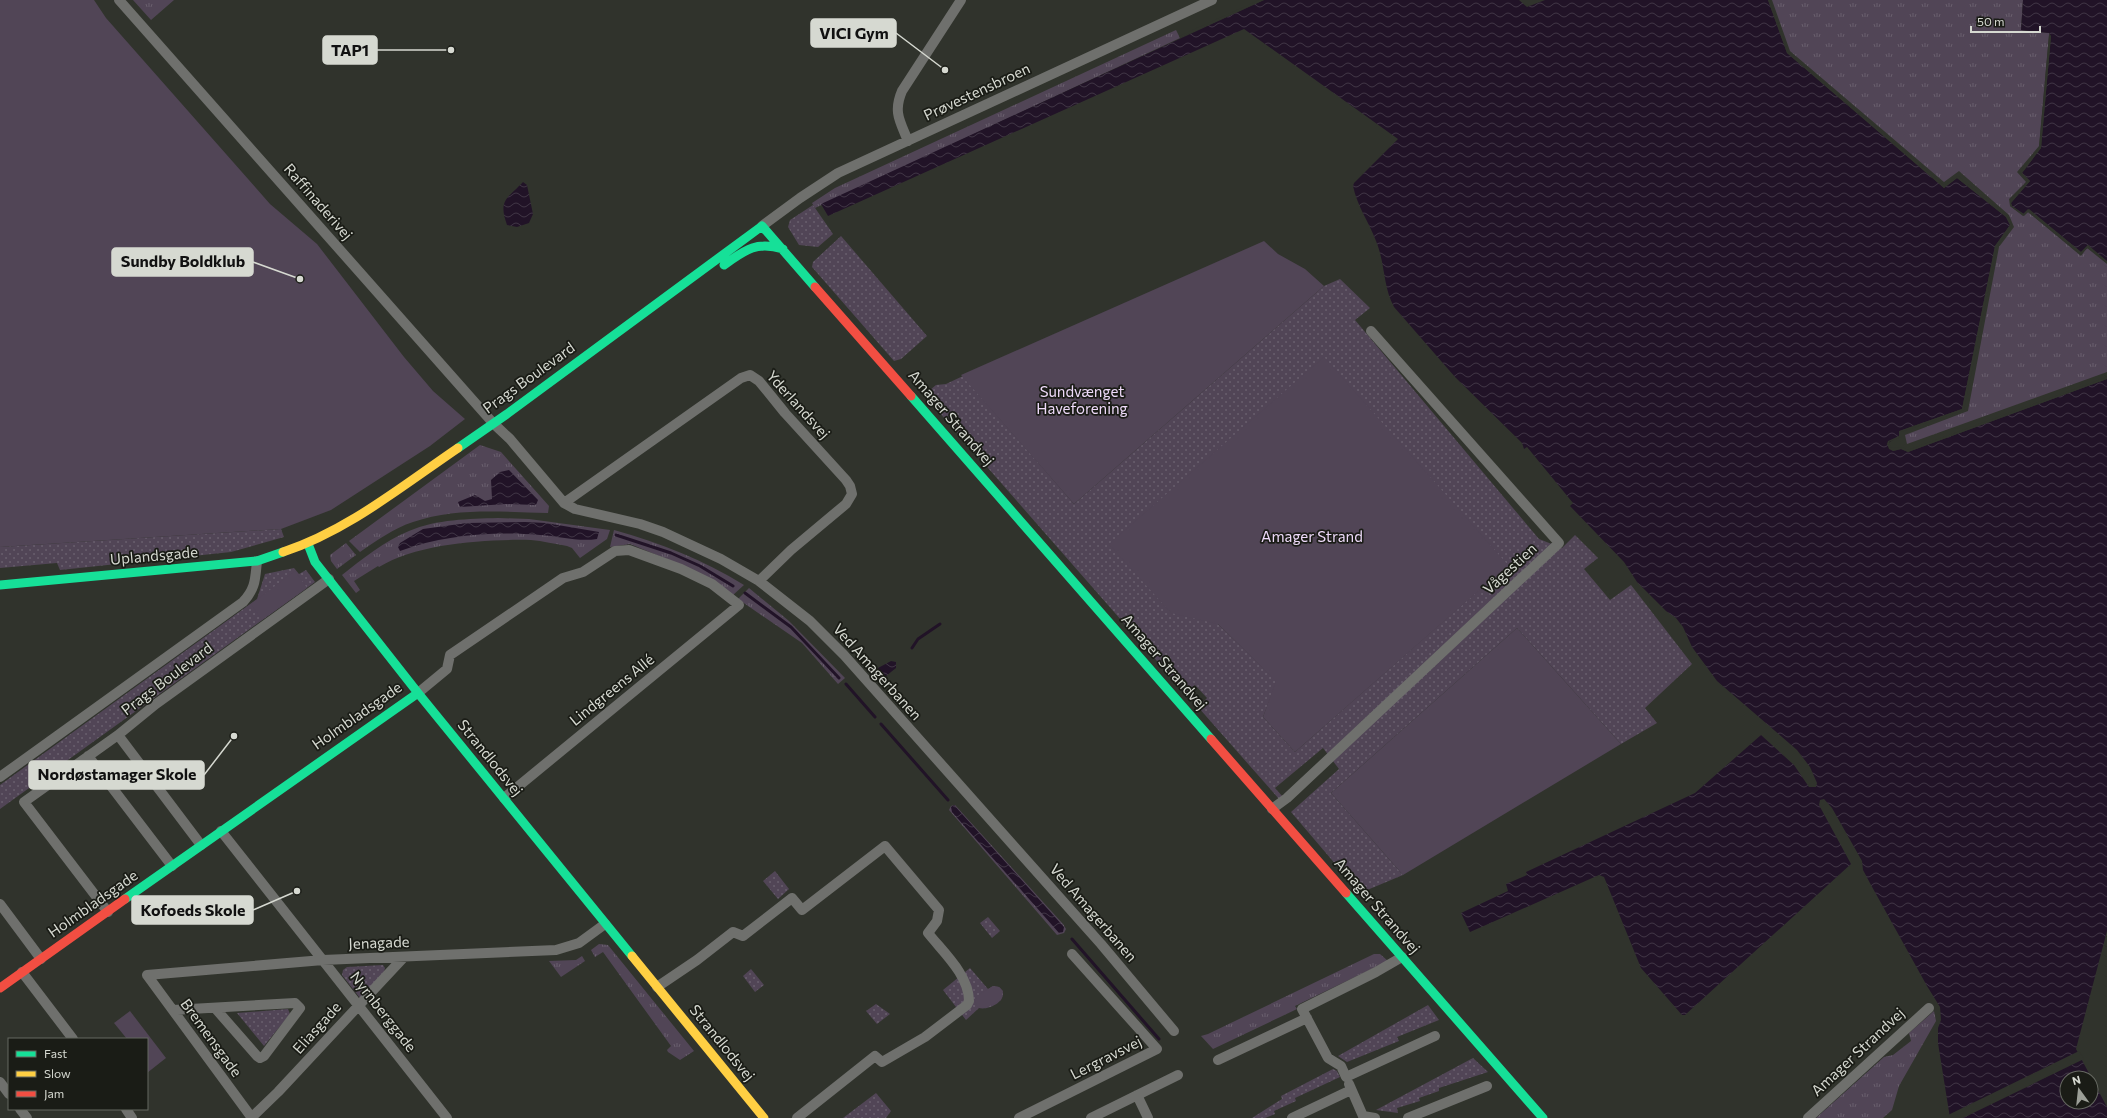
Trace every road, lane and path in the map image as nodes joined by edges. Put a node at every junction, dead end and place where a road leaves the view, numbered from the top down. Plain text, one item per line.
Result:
1 (119, 0) edge
2 (961, 0) edge
3 (1212, 0) edge
4 (1191, 4) edge
5 (908, 141) junction
6 (762, 226) junction
7 (783, 249) junction
8 (684, 283) junction
9 (1371, 331) dead end
10 (493, 423) junction
11 (564, 502) junction
12 (308, 544) junction
13 (257, 560) junction
14 (329, 579) junction
15 (759, 581) junction
16 (0, 585) edge
17 (740, 605) joint
18 (418, 693) junction
19 (118, 735) junction
20 (88, 756) junction
21 (0, 777) edge
22 (504, 798) junction
23 (1272, 808) junction
24 (221, 831) junction
25 (201, 845) junction
26 (172, 866) junction
27 (0, 904) edge
28 (108, 912) junction
29 (605, 924) junction
30 (1072, 954) dead end
31 (404, 957) junction
32 (1402, 957) junction
33 (41, 959) junction
34 (323, 960) junction
35 (22, 972) junction
36 (147, 975) joint
37 (657, 987) junction
38 (0, 988) edge
39 (358, 1005) junction
40 (215, 1008) junction
41 (1929, 1008) dead end
42 (173, 1010) junction
43 (1307, 1018) junction
44 (1174, 1031) dead end
45 (1435, 1036) dead end
46 (71, 1038) edge
47 (1218, 1060) dead end
48 (1178, 1075) dead end
49 (1346, 1077) junction
50 (0, 1082) edge
51 (1487, 1086) dead end
52 (1352, 1090) junction
53 (8, 1093) edge
54 (1137, 1095) junction
55 (21, 1110) edge
56 (27, 1118) edge
57 (252, 1118) edge
58 (447, 1118) edge
59 (764, 1118) edge
60 (797, 1118) edge
61 (1019, 1118) edge
62 (1091, 1118) edge
63 (1148, 1118) edge
64 (1292, 1118) edge
65 (1375, 1118) edge
66 (1408, 1118) edge
67 (1543, 1118) edge
68 (1808, 1118) edge

1 - 10 street, Raffinaderivej
2 - 5 street
3 - 4 street, Prøvestensbroen
4 - 5 street, Prøvestensbroen
5 - 6 street, Prøvestensbroen
6 - 7 street, Amager Strandvej
6 - 8 street, Prags Boulevard
7 - 8 street
7 - 23 street, Amager Strandvej
8 - 10 street, Prags Boulevard
9 - 23 street, Vågestien
10 - 11 street, Ved Amagerbanen
10 - 12 street, Prags Boulevard
11 - 15 street, Ved Amagerbanen
11 - 15 street, Yderlandsvej
12 - 13 street, Uplandsgade
12 - 14 street, Strandlodsvej
13 - 16 street, Uplandsgade
13 - 21 street, Prags Boulevard
14 - 18 street, Strandlodsvej
14 - 19 street, Prags Boulevard
15 - 44 street, Ved Amagerbanen
17 - 18 street, Holmbladsgade
17 - 22 street, Lindgreens Allé
18 - 22 street, Strandlodsvej
18 - 24 street, Holmbladsgade
19 - 20 street, Prags Boulevard
19 - 25 street
20 - 26 street
20 - 28 street, Prags Boulevard
22 - 29 street, Strandlodsvej
23 - 32 street, Amager Strandvej
24 - 25 street, Holmbladsgade
24 - 34 street, Nyrnberggade
25 - 26 street, Holmbladsgade
26 - 28 street, Holmbladsgade
27 - 33 street
28 - 33 street, Holmbladsgade
29 - 31 street, Jenagade
29 - 37 street, Strandlodsvej
30 - 61 street, Lergravsvej
31 - 34 street, Jenagade
31 - 39 street, Eliasgade
32 - 43 street
32 - 67 street, Amager Strandvej
33 - 35 street, Holmbladsgade
34 - 36 street, Jenagade
34 - 39 street, Nyrnberggade
35 - 38 street, Holmbladsgade
35 - 46 street
36 - 42 street, Bremensgade
37 - 59 street, Strandlodsvej
37 - 60 street
39 - 57 street, Eliasgade
39 - 58 street, Nyrnberggade
40 - 40 street
40 - 42 street
41 - 68 street, Amager Strandvej
42 - 57 street, Bremensgade
43 - 47 street
43 - 49 street
45 - 49 street
48 - 54 street
49 - 52 street
50 - 53 street
51 - 66 street
52 - 64 street
52 - 65 street
54 - 62 street
54 - 63 street
55 - 56 street

